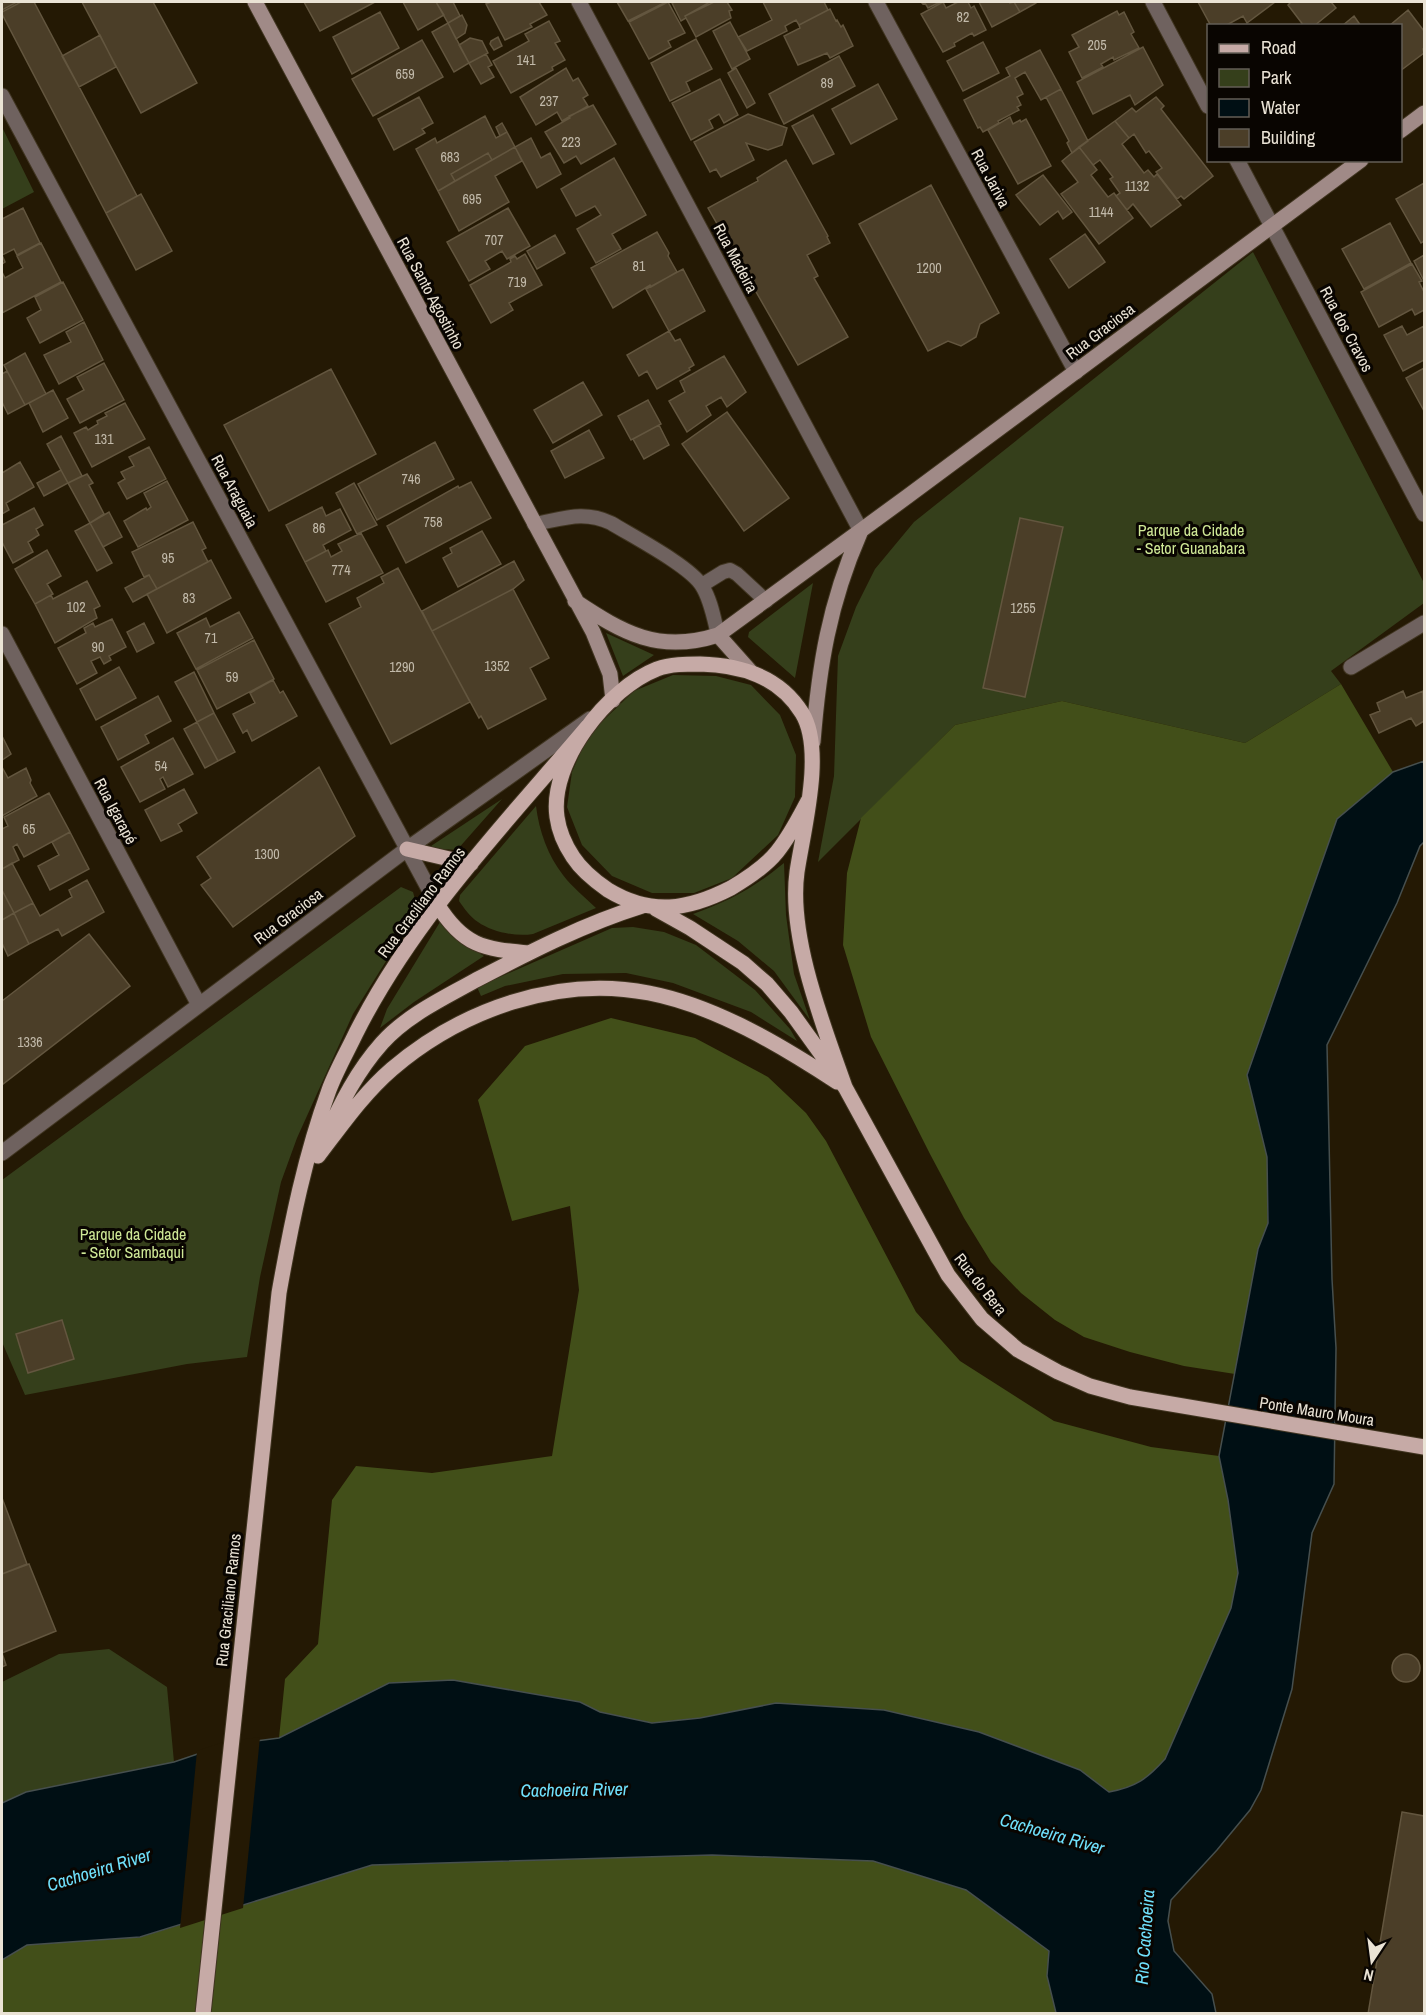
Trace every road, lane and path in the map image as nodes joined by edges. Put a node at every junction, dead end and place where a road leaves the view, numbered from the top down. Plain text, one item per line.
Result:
1 (255, 2) edge
2 (579, 2) edge
3 (876, 2) edge
4 (1154, 2) edge
5 (2, 96) edge
6 (1207, 102) edge
7 (1425, 113) edge
8 (1402, 130) edge
9 (1239, 162) edge
10 (1358, 162) edge
11 (1272, 226) junction
12 (1076, 372) junction
13 (1425, 514) edge
14 (534, 524) junction
15 (861, 531) junction
16 (702, 585) junction
17 (575, 601) junction
18 (765, 601) junction
19 (1425, 623) edge
20 (2, 634) edge
21 (718, 635) junction
22 (686, 642) joint
23 (1351, 667) dead end
24 (750, 671) junction
25 (613, 700) junction
26 (600, 712) junction
27 (588, 726) junction
28 (812, 745) junction
29 (808, 801) junction
30 (407, 849) junction
31 (471, 864) junction
32 (437, 904) junction
33 (647, 906) junction
34 (529, 953) junction
35 (199, 1005) junction
36 (845, 1087) junction
37 (2, 1153) edge
38 (318, 1156) junction
39 (300, 1192) junction
40 (1209, 1412) joint
41 (1422, 1447) edge
42 (203, 2013) edge

1 - 14 main road, Rua Santo Agostinho
2 - 15 street, Rua Madeira
3 - 12 street, Rua Jariva
4 - 6 street
5 - 30 street, Rua Araguaia
7 - 8 main road
9 - 11 street, Rua dos Cravos
10 - 11 main road, Rua Graciosa
11 - 12 main road, Rua Graciosa
11 - 13 street, Rua dos Cravos
12 - 15 main road, Rua Graciosa
14 - 16 lane
14 - 17 main road, Rua Santo Agostinho
15 - 18 main road, Rua Graciosa
15 - 28 main road, Rua Graciosa
16 - 18 lane
16 - 21 lane
17 - 22 main road, Rua Santo Agostinho
17 - 25 main road, Rua Santo Agostinho
18 - 21 main road, Rua Graciosa
19 - 23 street
20 - 35 street, Rua Igarapé
21 - 22 main road, Rua Graciosa
21 - 24 main road
24 - 25 main road, Rua do Bera
24 - 28 main road, Rua do Bera
25 - 26 main road, Rua do Bera
26 - 27 main road, Rua do Bera
26 - 30 street, Rua Graciosa
27 - 31 main road, Rua Graciliano Ramos
27 - 33 main road, Rua do Bera
28 - 29 main road, Rua do Bera
29 - 33 main road
29 - 36 main road, Rua do Bera
30 - 31 main road
30 - 32 street, Rua Araguaia
30 - 35 street, Rua Graciosa
31 - 32 main road, Rua Graciliano Ramos
32 - 34 main road
32 - 39 main road, Rua Graciliano Ramos
33 - 34 main road, Rua Graciliano Ramos
33 - 36 main road, Rua do Bera
34 - 38 main road, Rua Graciliano Ramos
35 - 37 street, Rua Graciosa
36 - 38 main road
36 - 40 main road, Rua do Bera
38 - 39 main road, Rua Graciliano Ramos
39 - 42 main road, Rua Graciliano Ramos
40 - 41 main road, Ponte Mauro Moura

